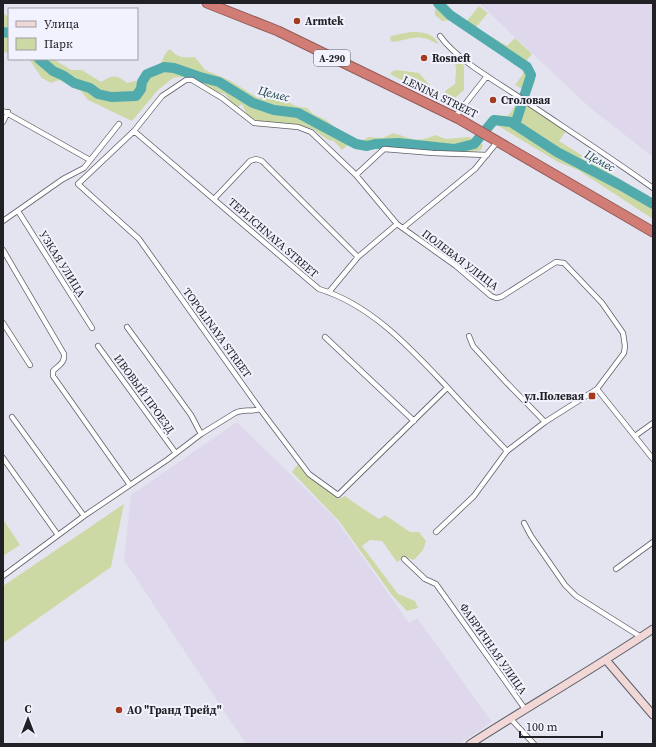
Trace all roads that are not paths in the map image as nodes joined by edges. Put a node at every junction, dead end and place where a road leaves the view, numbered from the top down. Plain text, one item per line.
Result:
1 (207, 3) edge
2 (440, 36) dead end
3 (487, 76) junction
4 (5, 111) edge
5 (455, 117) junction
6 (3, 122) edge
7 (119, 124) dead end
8 (134, 131) junction
9 (498, 141) junction
10 (487, 155) junction
11 (90, 160) junction
12 (356, 175) junction
13 (653, 188) edge
14 (214, 199) junction
15 (18, 211) junction
16 (3, 221) edge
17 (397, 224) junction
18 (403, 228) junction
19 (653, 232) edge
20 (3, 250) edge
21 (358, 257) junction
22 (329, 292) junction
23 (3, 323) edge
24 (127, 327) dead end
25 (92, 328) dead end
26 (469, 336) dead end
27 (325, 337) dead end
28 (98, 346) dead end
29 (30, 365) dead end
30 (448, 388) junction
31 (597, 389) junction
32 (260, 408) junction
33 (12, 417) dead end
34 (414, 421) junction
35 (545, 422) junction
36 (653, 423) edge
37 (201, 434) junction
38 (635, 436) junction
39 (175, 452) junction
40 (507, 452) junction
41 (3, 458) edge
42 (653, 459) edge
43 (130, 485) junction
44 (84, 516) junction
45 (524, 523) dead end
46 (436, 532) dead end
47 (58, 535) junction
48 (653, 542) edge
49 (404, 559) dead end
50 (616, 569) dead end
51 (3, 576) edge
52 (653, 629) edge
53 (641, 637) junction
54 (606, 660) junction
55 (524, 709) junction
56 (653, 715) edge
57 (510, 718) junction
58 (481, 741) edge
59 (470, 744) edge
60 (534, 744) edge

1 - 5 highway, LENINA STREET / А-290
2 - 3 street
3 - 5 street
3 - 13 street
4 - 6 street
4 - 11 street
5 - 9 highway, LENINA STREET / А-290
7 - 11 street
8 - 12 street, ПОЛЕВАЯ УЛИЦА
8 - 14 street, TEPLICHNAYA STREET
8 - 32 street, TOPOLINAYA STREET
9 - 10 street
9 - 19 highway, LENINA STREET / А-290
10 - 12 street
10 - 18 street
11 - 15 street
12 - 17 street, ПОЛЕВАЯ УЛИЦА
14 - 21 street
14 - 22 street, TEPLICHNAYA STREET
15 - 16 street
15 - 25 street, УЗКАЯ УЛИЦА
17 - 18 street, ПОЛЕВАЯ УЛИЦА
17 - 21 street
18 - 31 street, ПОЛЕВАЯ УЛИЦА
20 - 43 street
21 - 22 street
22 - 30 street, TEPLICHNAYA STREET
23 - 29 street
24 - 37 street
26 - 35 street
27 - 34 street
28 - 39 street, ИВОВЫЙ ПРОЕЗД
30 - 34 street
30 - 40 street, TEPLICHNAYA STREET
31 - 35 street
31 - 38 street
32 - 34 street, TOPOLINAYA STREET
32 - 37 street
33 - 44 street
35 - 40 street
36 - 38 street
37 - 39 street
38 - 42 street
39 - 43 street
40 - 46 street
41 - 47 street
43 - 44 street
44 - 47 street
45 - 53 street
47 - 51 street
48 - 50 street
49 - 55 street, ФАБРИЧНАЯ УЛИЦА
52 - 53 main road
53 - 54 main road
54 - 55 main road
54 - 56 main road
55 - 57 main road
57 - 58 main road
57 - 60 street
58 - 59 main road

